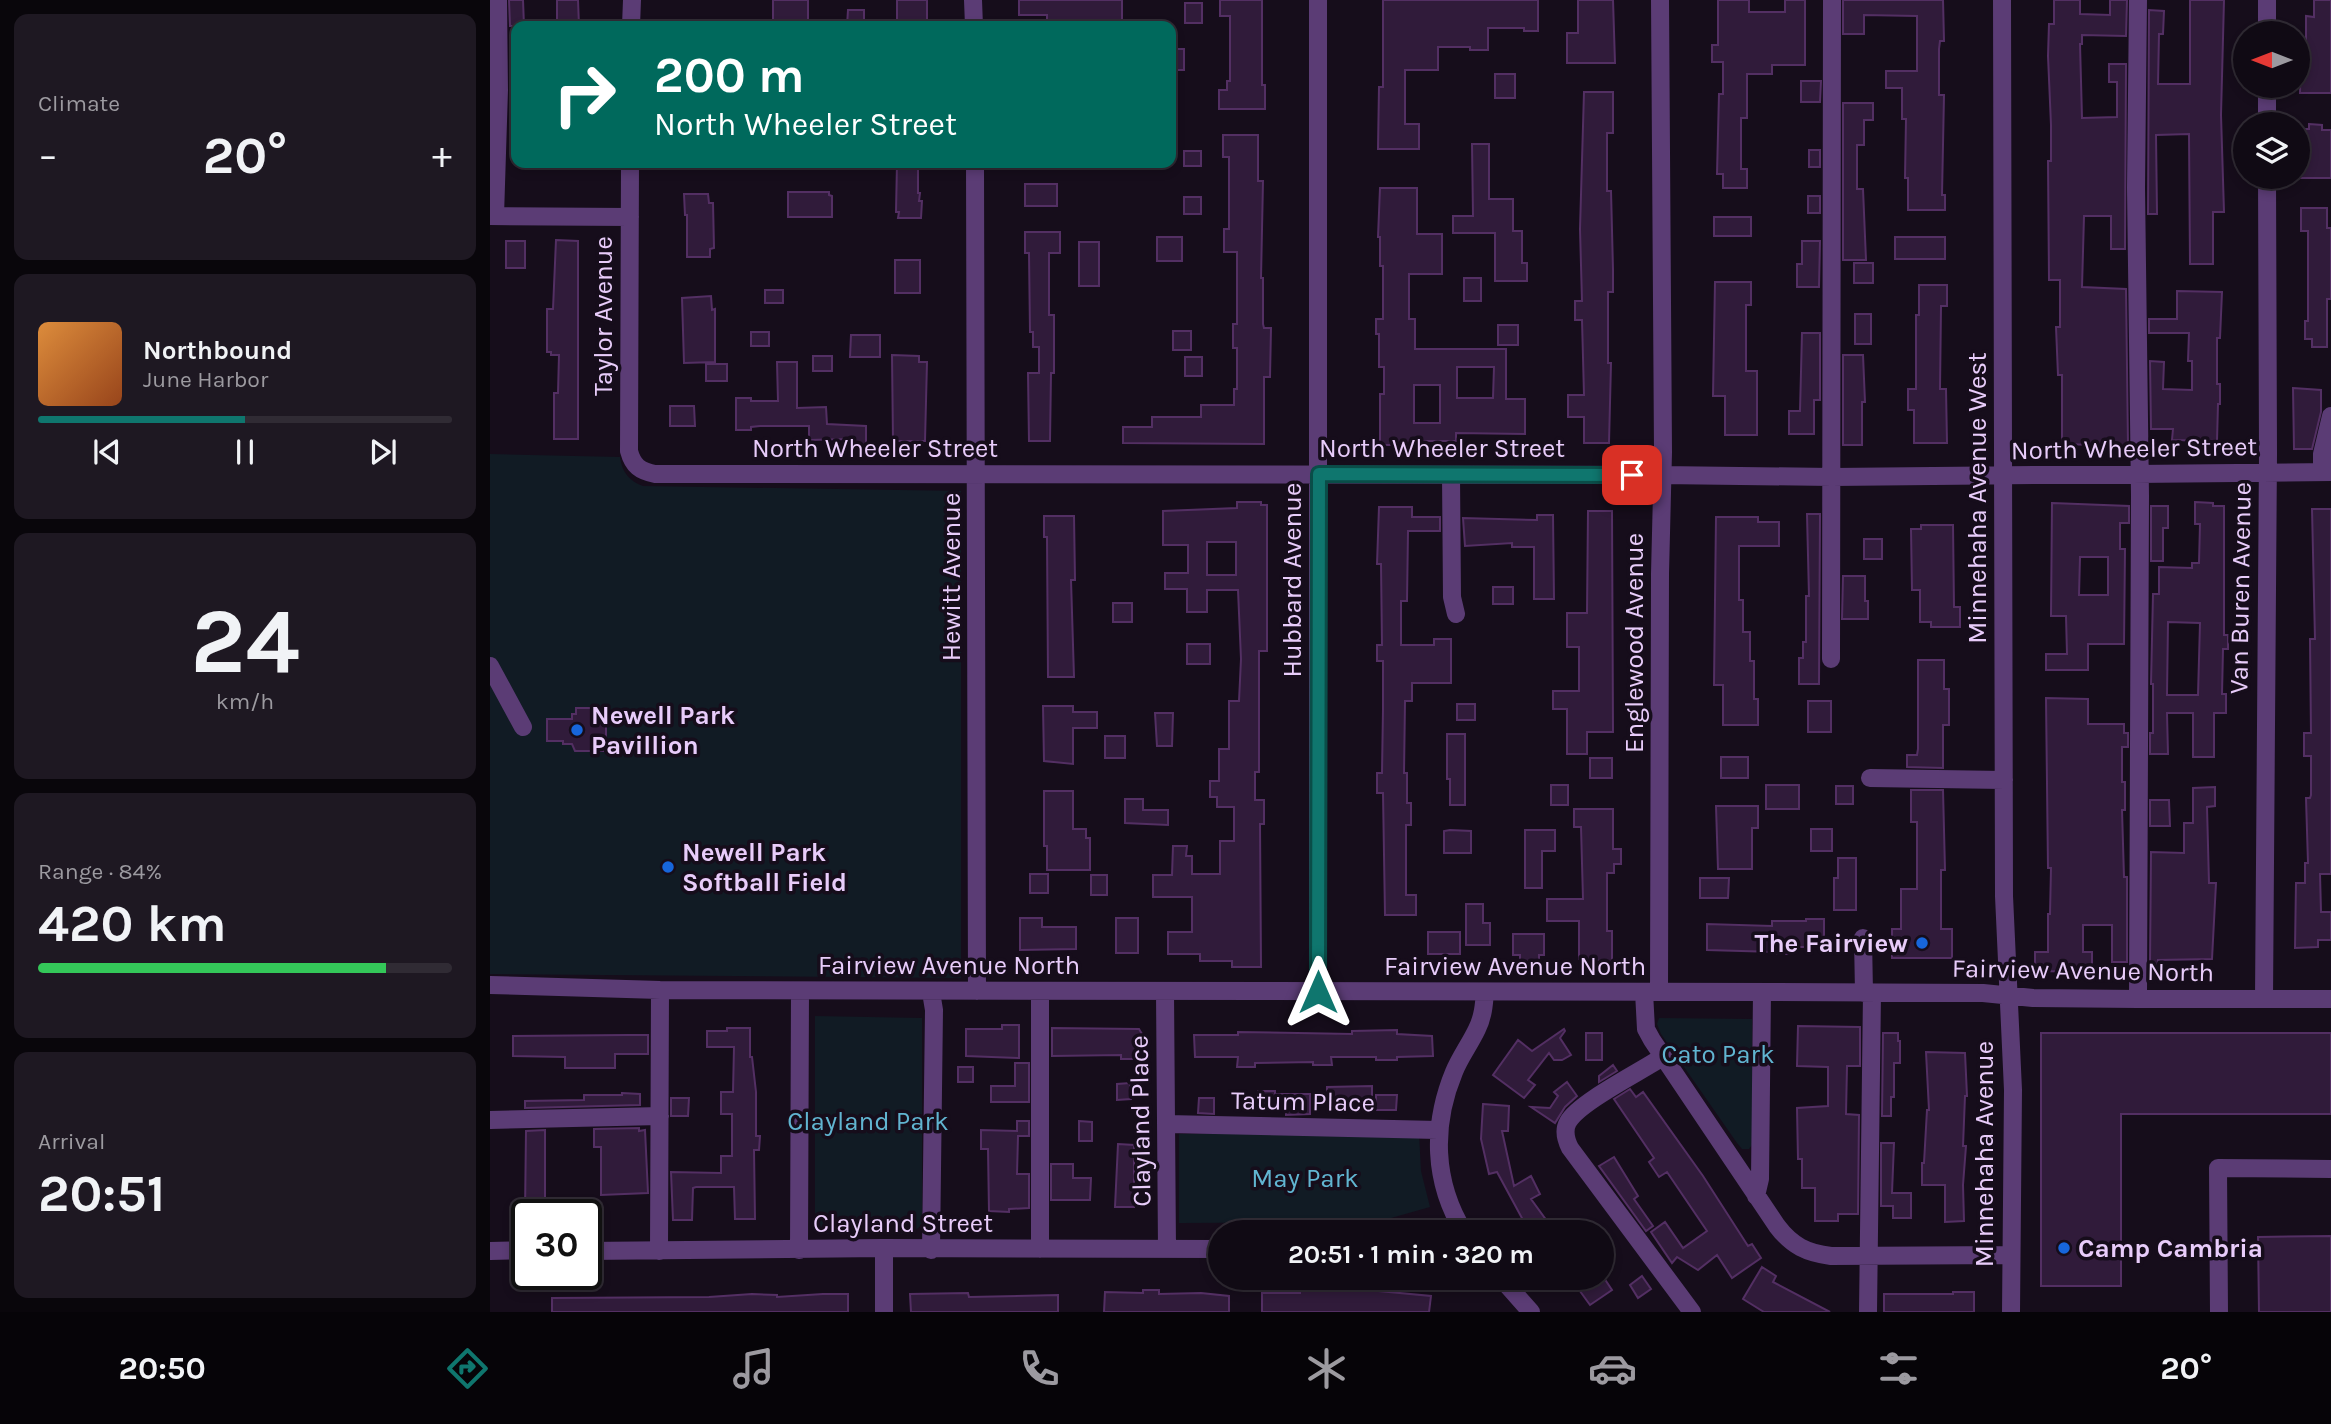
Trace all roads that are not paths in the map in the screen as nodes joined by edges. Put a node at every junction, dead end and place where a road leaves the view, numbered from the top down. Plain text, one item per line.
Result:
1 (499, 0) edge
2 (632, 0) edge
3 (973, 0) edge
4 (1318, 0) edge
5 (1660, 0) edge
6 (1832, 0) edge
7 (2002, 0) edge
8 (2138, 0) edge
9 (2267, 0) edge
10 (631, 21) edge
11 (974, 21) edge
12 (2267, 21) edge
13 (494, 90) edge
14 (630, 168) edge
15 (975, 168) edge
16 (2267, 189) edge
17 (492, 216) edge
18 (630, 217) junction
19 (2331, 416) edge
20 (637, 468) joint
21 (2268, 472) junction
22 (2326, 472) edge
23 (977, 474) junction
24 (1319, 474) junction
25 (2140, 474) junction
26 (1451, 475) junction
27 (1661, 475) junction
28 (2002, 476) junction
29 (1832, 477) junction
30 (1455, 614) dead end
31 (1832, 659) dead end
32 (490, 666) edge
33 (523, 727) dead end
34 (1870, 778) dead end
35 (2004, 780) junction
36 (1863, 938) dead end
37 (490, 985) edge
38 (660, 990) junction
39 (800, 991) junction
40 (977, 991) junction
41 (1040, 991) junction
42 (931, 992) junction
43 (1165, 992) junction
44 (1318, 992) junction
45 (1485, 992) junction
46 (1652, 992) junction
47 (1762, 992) junction
48 (1868, 993) junction
49 (2008, 996) junction
50 (2138, 999) junction
51 (2264, 999) junction
52 (2331, 999) edge
53 (1664, 1056) junction
54 (660, 1116) junction
55 (490, 1120) edge
56 (1167, 1124) junction
57 (1438, 1130) junction
58 (2331, 1169) edge
59 (1756, 1196) junction
60 (1458, 1220) edge
61 (884, 1248) junction
62 (1040, 1249) junction
63 (1167, 1249) junction
64 (1208, 1249) edge
65 (511, 1250) edge
66 (799, 1250) junction
67 (930, 1250) junction
68 (490, 1251) edge
69 (602, 1251) edge
70 (659, 1251) junction
71 (2011, 1255) junction
72 (1867, 1256) junction
73 (1512, 1290) edge
74 (884, 1312) edge
75 (1531, 1312) edge
76 (1692, 1312) edge
77 (1868, 1312) edge
78 (2011, 1312) edge
79 (2219, 1312) edge

1 - 13 street
2 - 10 street
3 - 11 street
4 - 24 street, Hubbard Avenue
5 - 27 street, Englewood Avenue
6 - 29 street
7 - 28 street, Minnehaha Avenue West
8 - 25 street
9 - 12 street
13 - 17 street
14 - 18 street, Taylor Avenue
15 - 23 street, Hewitt Avenue
16 - 21 street, Van Buren Avenue
17 - 18 street
18 - 20 street, Taylor Avenue
19 - 22 street
20 - 23 street, North Wheeler Street
21 - 22 street, North Wheeler Street
21 - 25 street, North Wheeler Street
21 - 51 street, Van Buren Avenue
23 - 24 street, North Wheeler Street
23 - 40 street, Hewitt Avenue
24 - 26 street, North Wheeler Street
24 - 44 street, Hubbard Avenue
25 - 28 street, North Wheeler Street
25 - 50 street
26 - 27 street, North Wheeler Street
26 - 30 street
27 - 29 street, North Wheeler Street
27 - 46 street, Englewood Avenue
28 - 29 street, North Wheeler Street
28 - 35 street, Minnehaha Avenue West
29 - 31 street
32 - 33 street
34 - 35 street
35 - 49 street, Minnehaha Avenue West
36 - 48 street
37 - 38 street, Fairview Avenue North
38 - 39 street, Fairview Avenue North
38 - 54 street
39 - 42 street, Fairview Avenue North
39 - 66 street
40 - 41 street, Fairview Avenue North
40 - 42 street, Fairview Avenue North
41 - 43 street, Fairview Avenue North
41 - 62 street
42 - 67 street
43 - 44 street, Fairview Avenue North
43 - 56 street, Clayland Place
44 - 45 street, Fairview Avenue North
45 - 46 street, Fairview Avenue North
45 - 57 street
46 - 47 street, Fairview Avenue North
46 - 53 street, Englewood Avenue
47 - 48 street, Fairview Avenue North
47 - 59 street
48 - 49 street, Fairview Avenue North
48 - 72 street
49 - 50 street, Fairview Avenue North
49 - 71 street, Minnehaha Avenue
50 - 51 street, Fairview Avenue North
51 - 52 street, Fairview Avenue North
53 - 59 street, Englewood Avenue
53 - 76 street
54 - 55 street
54 - 70 street
56 - 57 street, Tatum Place
56 - 63 street, Clayland Place
57 - 60 street
58 - 79 street
59 - 72 street, Englewood Avenue
61 - 66 street, Clayland Street
61 - 67 street, Clayland Street
61 - 74 street
62 - 63 street, Clayland Street
62 - 67 street, Clayland Street
63 - 64 street, Clayland Street
65 - 68 street
66 - 70 street, Clayland Street
69 - 70 street, Clayland Street
71 - 72 street, Englewood Avenue
71 - 78 street, Minnehaha Avenue
72 - 77 street
73 - 75 street

